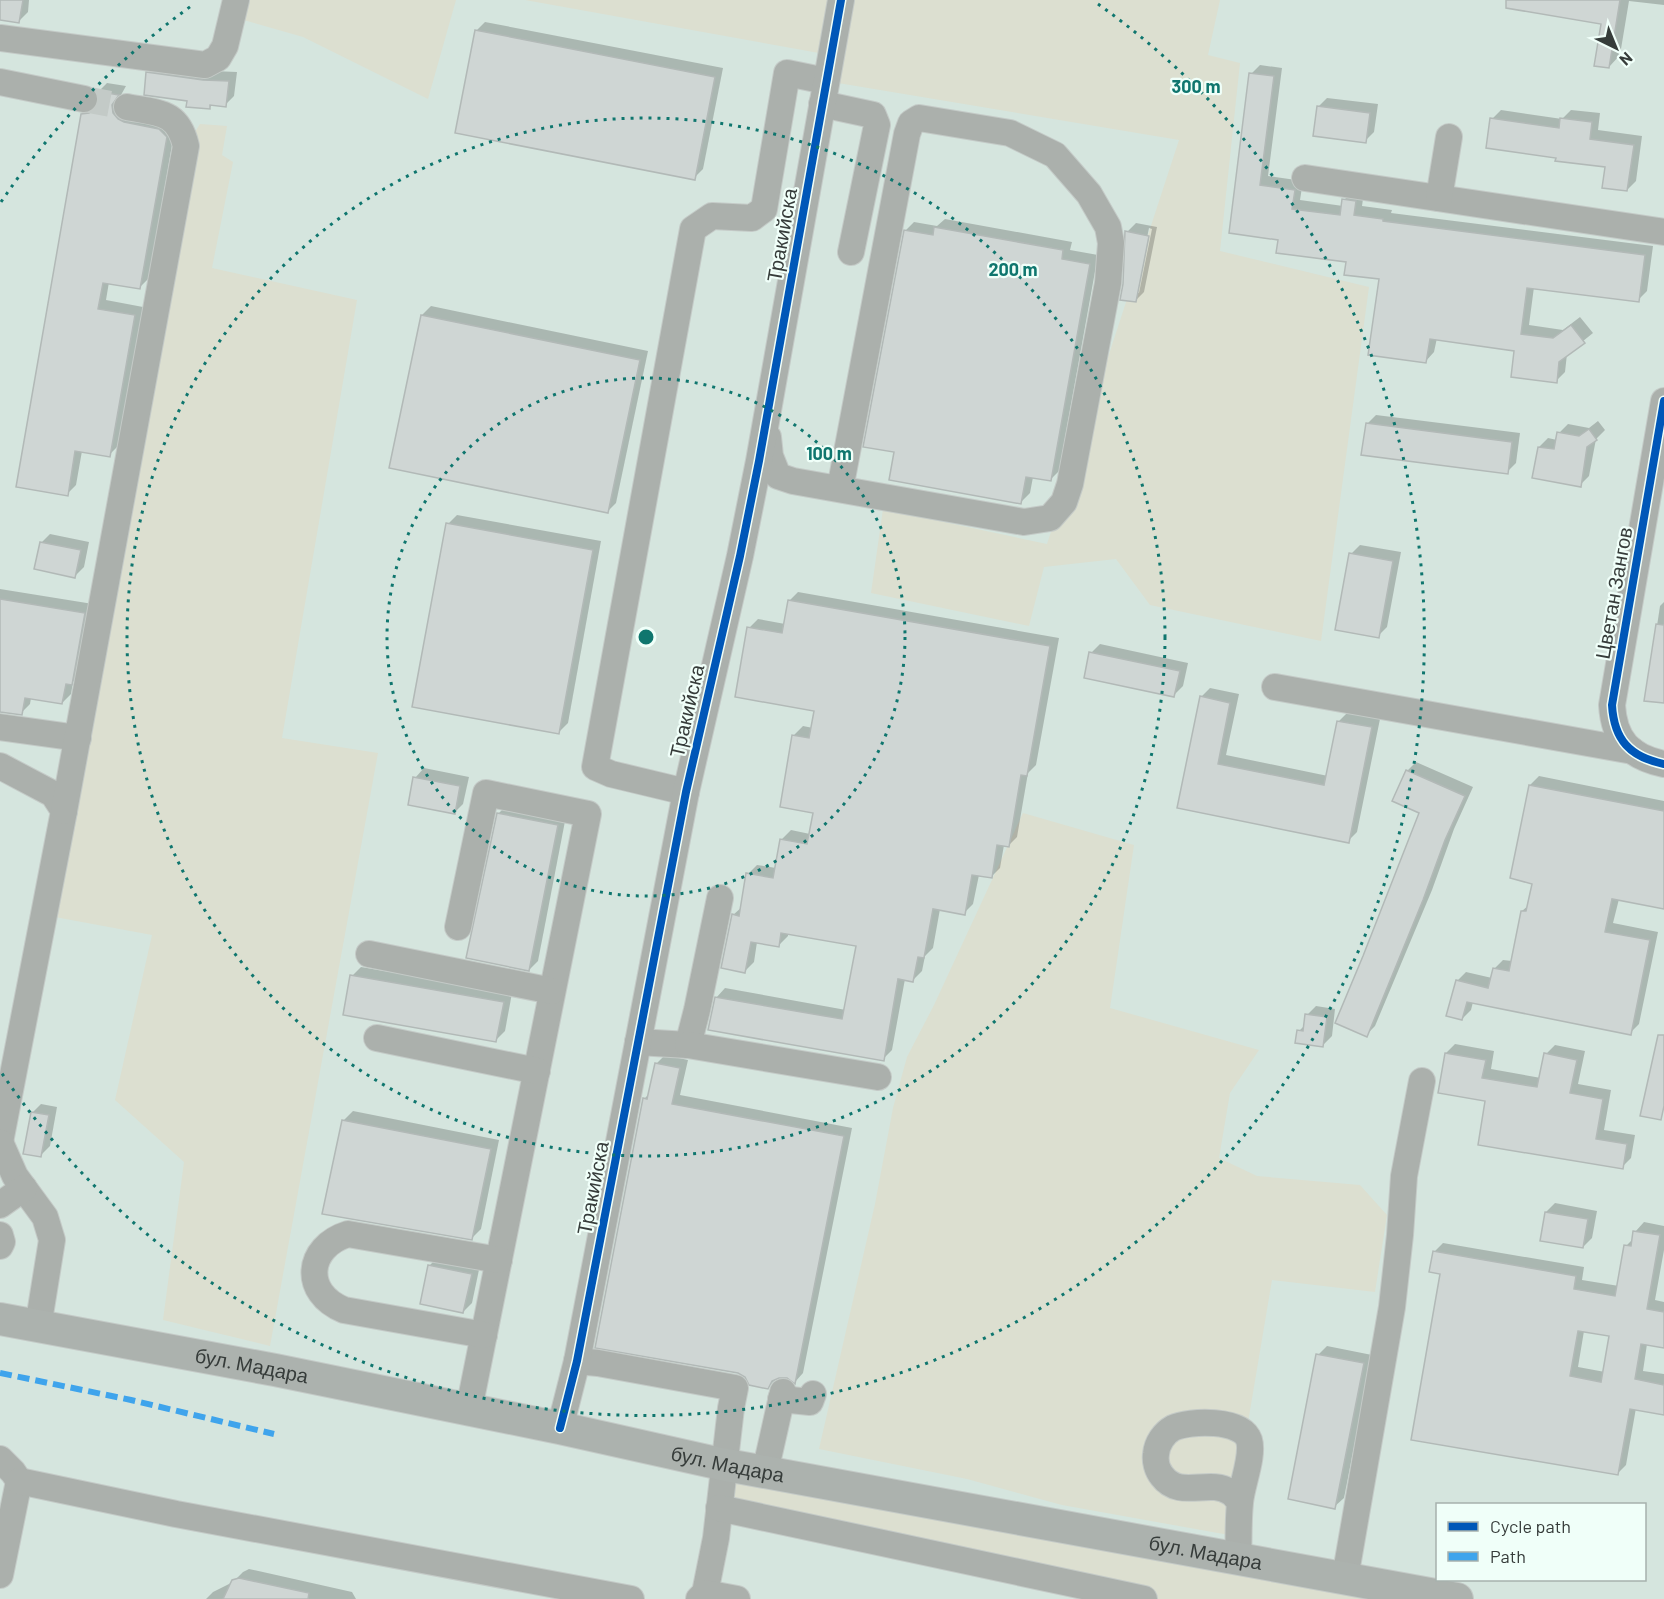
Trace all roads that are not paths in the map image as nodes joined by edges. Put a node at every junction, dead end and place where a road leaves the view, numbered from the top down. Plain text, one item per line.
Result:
1 (236, 0) edge
2 (841, 0) edge
3 (0, 38) edge
4 (0, 82) edge
5 (824, 93) junction
6 (84, 99) tunnel mouth
7 (127, 107) tunnel mouth
8 (1449, 137) dead end
9 (1305, 178) dead end
10 (1439, 198) junction
11 (1664, 231) edge
12 (851, 252) dead end
13 (1664, 401) edge
14 (766, 421) junction
15 (840, 489) junction
16 (1275, 687) dead end
17 (0, 727) edge
18 (78, 738) junction
19 (1633, 752) junction
20 (1664, 764) edge
21 (0, 766) edge
22 (686, 792) junction
23 (64, 810) junction
24 (720, 898) dead end
25 (458, 927) dead end
26 (369, 954) dead end
27 (552, 991) junction
28 (377, 1038) dead end
29 (638, 1042) junction
30 (688, 1045) junction
31 (537, 1071) junction
32 (878, 1077) dead end
33 (1422, 1081) dead end
34 (0, 1142) edge
35 (13, 1174) edge
36 (0, 1205) edge
37 (0, 1235) edge
38 (0, 1246) edge
39 (499, 1260) junction
40 (0, 1319) edge
41 (38, 1327) junction
42 (484, 1335) junction
43 (577, 1361) junction
44 (813, 1394) dead end
45 (469, 1409) junction
46 (560, 1428) junction
47 (0, 1460) edge
48 (725, 1464) junction
49 (765, 1472) junction
50 (19, 1481) junction
51 (1240, 1502) dead end
52 (719, 1508) junction
53 (1238, 1559) junction
54 (0, 1575) edge
55 (1345, 1578) junction
56 (702, 1596) edge
57 (631, 1599) edge
58 (736, 1599) edge
59 (1144, 1599) edge
60 (1457, 1599) edge

1 - 3 street
2 - 5 street, Тракийска
4 - 6 street
5 - 12 street
5 - 14 street, Тракийска
5 - 22 street
7 - 18 street
8 - 10 street
9 - 10 street
10 - 11 street
13 - 19 street, Цветан Зангов
14 - 15 street
14 - 22 street, Тракийска
15 - 15 street
16 - 19 street
17 - 18 street
18 - 23 street
19 - 20 street
21 - 23 street
22 - 29 street, Тракийска
23 - 34 street
24 - 30 street
25 - 27 street
26 - 27 street
27 - 31 street
28 - 31 street
29 - 30 street
29 - 43 street, Тракийска
30 - 32 street
31 - 39 street
33 - 55 street
34 - 35 street
35 - 36 street
35 - 41 street
37 - 38 street
39 - 42 street
39 - 42 street
40 - 41 main road, бул. Мадара
41 - 45 main road, бул. Мадара
42 - 45 street
43 - 46 street, Тракийска
43 - 48 street
44 - 49 street
45 - 46 main road, бул. Мадара
46 - 48 main road, бул. Мадара
47 - 50 street
48 - 49 main road, бул. Мадара
48 - 52 street
49 - 53 main road, бул. Мадара
50 - 54 street
50 - 57 street
51 - 53 street
52 - 56 street
52 - 59 street
53 - 55 main road, бул. Мадара
55 - 60 main road, бул. Мадара
56 - 58 street

